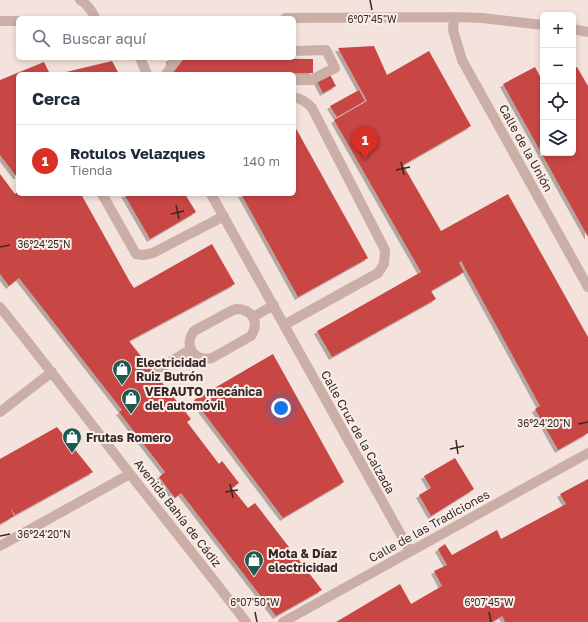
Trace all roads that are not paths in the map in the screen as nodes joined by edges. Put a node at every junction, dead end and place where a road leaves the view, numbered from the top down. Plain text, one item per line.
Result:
1 (80, 0) edge
2 (94, 16) edge
3 (454, 17) junction
4 (296, 18) edge
5 (0, 21) edge
6 (16, 21) edge
7 (540, 25) edge
8 (576, 30) edge
9 (588, 32) edge
10 (296, 50) edge
11 (141, 60) edge
12 (176, 60) edge
13 (147, 72) edge
14 (168, 72) edge
15 (296, 80) edge
16 (296, 98) edge
17 (103, 196) edge
18 (212, 196) edge
19 (224, 216) junction
20 (588, 287) edge
21 (274, 306) junction
22 (0, 307) edge
23 (253, 317) junction
24 (284, 325) junction
25 (191, 349) junction
26 (158, 369) dead end
27 (52, 372) junction
28 (0, 412) edge
29 (588, 453) edge
30 (130, 474) junction
31 (0, 546) edge
32 (410, 551) junction
33 (246, 622) edge
34 (282, 622) edge

1 - 2 street
3 - 4 street
3 - 7 street
3 - 20 street, Calle de la Unión
5 - 6 street
8 - 9 street
10 - 15 street
11 - 13 street
12 - 14 street
16 - 24 street
17 - 19 street
18 - 19 street, Calle Cruz de la Calzada
19 - 21 street, Calle Cruz de la Calzada
21 - 23 street
21 - 24 street, Calle Cruz de la Calzada
22 - 27 street, Avenida Bahía de Cádiz
23 - 25 street
23 - 25 street
24 - 32 street, Calle Cruz de la Calzada
25 - 26 street
27 - 28 street
27 - 30 street, Avenida Bahía de Cádiz
29 - 32 street, Calle de las Tradiciones
30 - 31 street
30 - 33 street, Avenida Bahía de Cádiz
32 - 34 street, Calle de las Tradiciones

